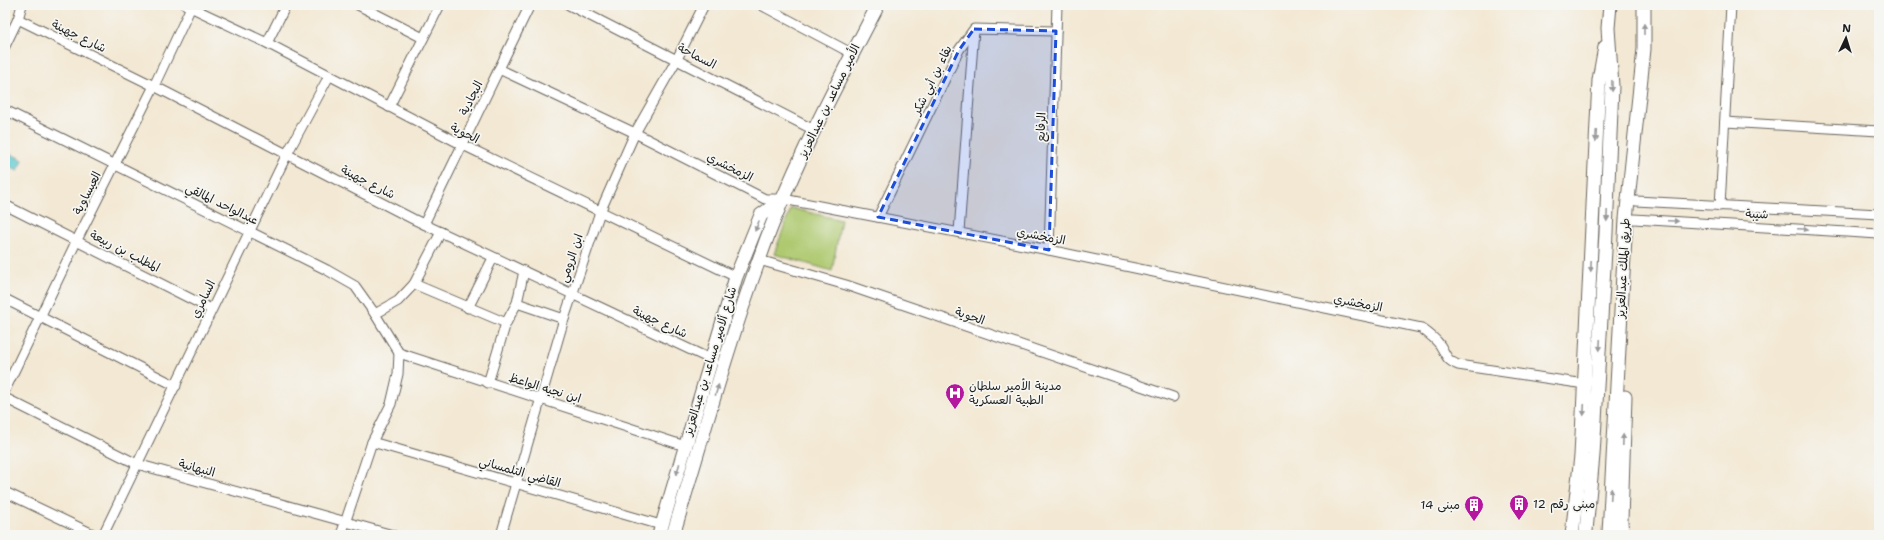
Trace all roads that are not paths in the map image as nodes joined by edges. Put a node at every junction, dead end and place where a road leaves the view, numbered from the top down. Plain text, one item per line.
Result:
1 (22, 5) edge
2 (286, 5) edge
3 (358, 5) edge
4 (440, 5) edge
5 (570, 5) edge
6 (704, 5) edge
7 (761, 5) edge
8 (878, 5) edge
9 (1057, 5) edge
10 (1610, 5) edge
11 (1644, 5) edge
12 (1731, 5) edge
13 (188, 6) edge
14 (528, 6) edge
15 (18, 19) junction
16 (1608, 28) junction
17 (974, 29) junction
18 (1056, 31) junction
19 (423, 38) junction
20 (267, 42) junction
21 (5, 46) edge
22 (1644, 49) junction
23 (853, 54) junction
24 (678, 59) junction
25 (499, 69) junction
26 (329, 76) junction
27 (154, 86) junction
28 (389, 107) junction
29 (5, 110) edge
30 (1725, 122) junction
31 (814, 130) junction
32 (1879, 131) edge
33 (635, 133) junction
34 (462, 144) junction
35 (287, 154) junction
36 (114, 165) junction
37 (783, 199) junction
38 (1636, 201) junction
39 (5, 205) edge
40 (1720, 206) junction
41 (600, 212) junction
42 (1879, 214) edge
43 (878, 217) junction
44 (1634, 219) junction
45 (424, 224) junction
46 (250, 231) junction
47 (441, 232) junction
48 (959, 232) junction
49 (1879, 234) edge
50 (77, 240) junction
51 (1049, 250) junction
52 (493, 258) junction
53 (759, 260) junction
54 (524, 271) junction
55 (736, 277) junction
56 (414, 284) junction
57 (572, 294) junction
58 (5, 299) edge
59 (516, 303) junction
60 (211, 308) junction
61 (468, 308) junction
62 (375, 314) junction
63 (41, 317) junction
64 (564, 319) junction
65 (506, 323) junction
66 (399, 353) junction
67 (710, 358) junction
68 (488, 382) junction
69 (1585, 384) junction
70 (176, 386) junction
71 (5, 390) edge
72 (1173, 397) dead end
73 (5, 398) edge
74 (542, 399) junction
75 (694, 417) junction
76 (708, 420) junction
77 (372, 442) junction
78 (685, 446) junction
79 (137, 464) junction
80 (516, 483) junction
81 (5, 492) edge
82 (345, 521) junction
83 (660, 530) edge
84 (1586, 531) dead end
85 (1609, 532) dead end
86 (95, 535) edge
87 (103, 535) edge
88 (341, 535) edge
89 (392, 535) edge
90 (501, 535) edge
91 (673, 535) edge
92 (1572, 535) edge
93 (1622, 535) edge

1 - 15 street
2 - 20 street
3 - 19 street
4 - 19 street
5 - 24 street, السماحة
6 - 24 street, ابن الرومي
7 - 23 street
8 - 23 main road, الأمير مساعد بن عبدالعزيز
9 - 18 street, الرفايع
10 - 16 main road, طريق الملك عبدالعزيز
22 -> 11 main road, طريق الملك عبدالعزيز
12 - 30 street
13 - 20 street, الحوية
13 - 27 street, العيساوية
14 - 25 street, البجادية
15 - 21 street
15 - 27 street, شارع جهينة
16 -> 69 main road
16 -> 84 main road, طريق الملك عبدالعزيز
17 - 18 street
17 - 43 street, بقاء بن أبي شكر
17 - 48 street
18 - 51 street, الرفايع
19 - 28 street
20 - 26 street, الحوية
22 - 38 main road
85 -> 22 main road, طريق الملك عبدالعزيز
23 - 31 main road, الأمير مساعد بن عبدالعزيز
24 - 31 street, السماحة
24 - 33 street, ابن الرومي
25 - 33 street, الزمخشري
25 - 34 street, البجادية
26 - 28 street, الحوية
26 - 35 street, السامري
27 - 35 street, شارع جهينة
27 - 36 street, العيساوية
28 - 34 street, الحوية
29 - 36 street, عبدالواحد المالقي
30 - 32 street
30 - 40 street
31 - 37 main road, الأمير مساعد بن عبدالعزيز
33 - 37 street, الزمخشري
33 - 41 street, ابن الرومي
34 - 41 street, الحوية
34 - 45 street, البجادية
35 - 45 street, شارع جهينة
35 - 46 street, السامري
36 - 46 street, عبدالواحد المالقي
36 - 50 street, العيساوية
37 - 43 street, الزمخشري
37 - 53 main road, الأمير مساعد بن عبدالعزيز
37 -> 55 main road, شارع ألامير مساعد بن عبدالعزيز
38 - 40 street, شيبة
38 - 44 main road
39 - 50 street, المطلب بن ربيعة
40 - 42 street, شيبة
41 - 55 street, الحوية
41 - 57 street, ابن الرومي
43 - 48 street, الزمخشري
44 -> 49 street, شيبة
93 -> 44 main road
45 - 47 street, شارع جهينة
46 - 60 street, السامري
46 - 62 street, عبدالواحد المالقي
47 - 52 street, شارع جهينة
47 - 56 street
48 - 51 street, الزمخشري
50 - 60 street, المطلب بن ربيعة
50 - 63 street, العيساوية
51 - 69 street, الزمخشري
52 - 54 street, شارع جهينة
52 - 61 street
53 - 72 street, الحوية
76 -> 53 main road, الأمير مساعد بن عبدالعزيز
54 - 57 street, شارع جهينة
54 - 59 street
55 - 67 main road, شارع ألامير مساعد بن عبدالعزيز
56 - 61 street
56 - 62 street
57 - 64 street, ابن الرومي
57 - 67 street, شارع جهينة
58 - 63 street
59 - 64 street
59 - 65 street
60 - 70 street, السامري
61 - 65 street
62 - 66 street, عبدالواحد المالقي
63 - 70 street
63 - 71 street, العيساوية
64 - 74 street, ابن الرومي
65 - 68 street
66 - 68 street, ابن نجيه الواعظ
66 - 77 street
67 - 75 main road, شارع ألامير مساعد بن عبدالعزيز
68 - 74 street, ابن نجيه الواعظ
69 -> 92 main road
70 - 79 street, السامري
73 - 79 street, النبهانية
74 - 78 street, ابن نجيه الواعظ
74 - 80 street, ابن الرومي
75 - 76 main road
75 - 78 main road, شارع ألامير مساعد بن عبدالعزيز
76 - 91 main road, الأمير مساعد بن عبدالعزيز
77 - 80 street, القاضي التلمساني
77 - 82 street
78 -> 83 main road, شارع ألامير مساعد بن عبدالعزيز
79 - 82 street, النبهانية
79 - 87 street, السامري
80 - 83 street, القاضي التلمساني
80 - 90 street, ابن الرومي
81 - 86 street
82 - 88 street
82 - 89 street, النبهانية

